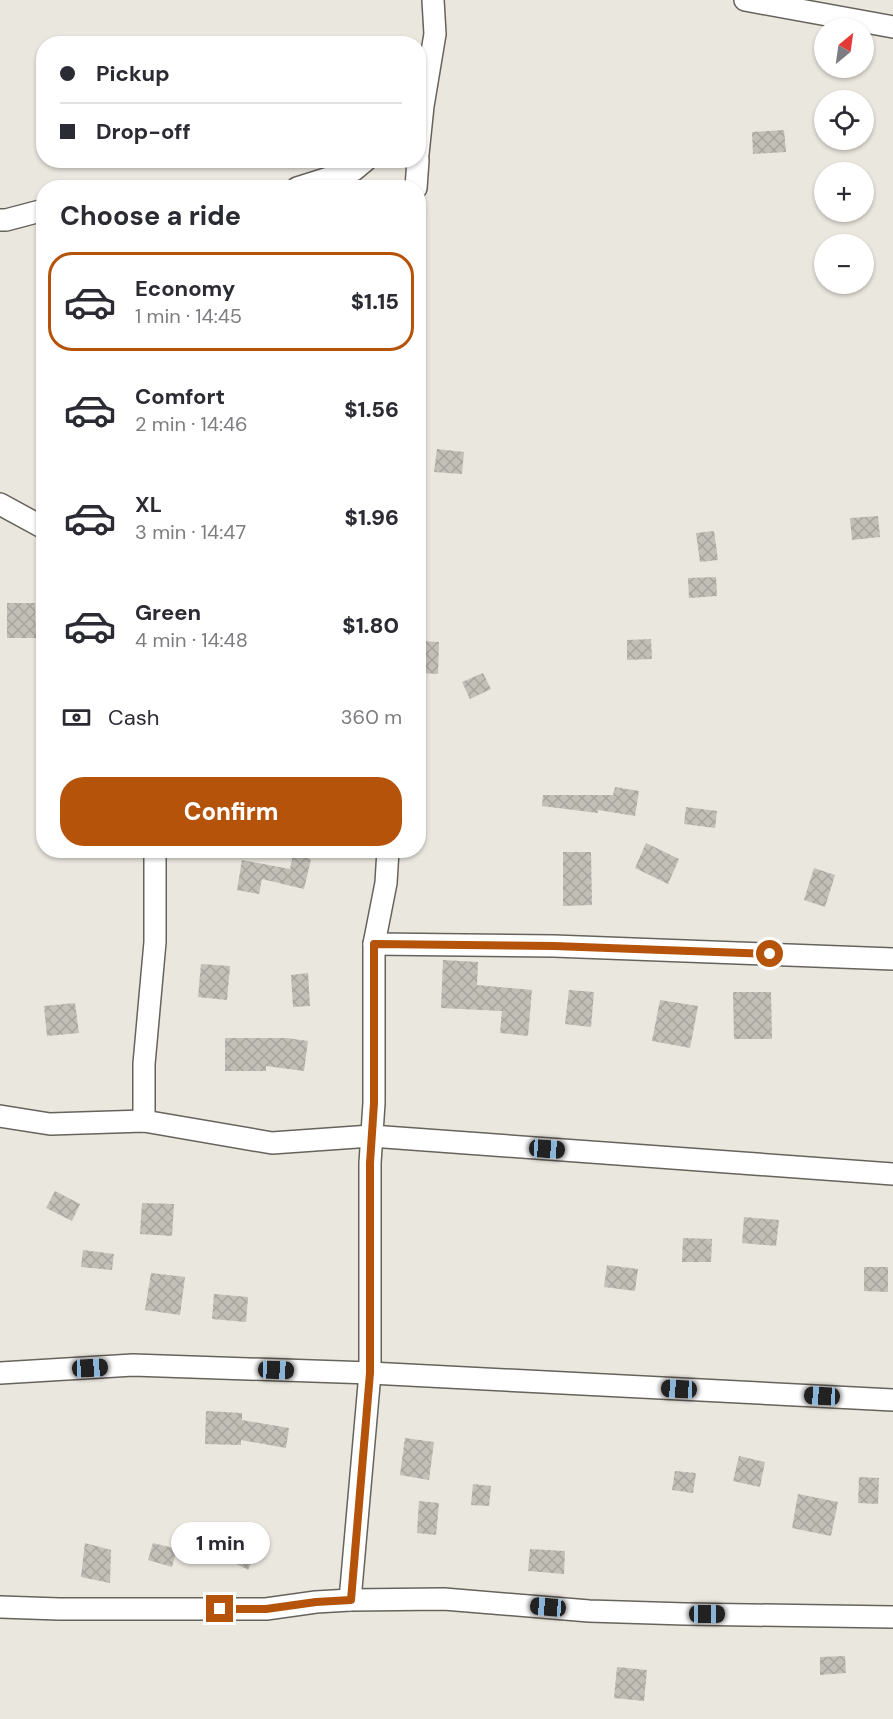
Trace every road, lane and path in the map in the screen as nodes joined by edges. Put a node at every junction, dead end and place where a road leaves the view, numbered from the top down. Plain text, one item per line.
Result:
1 (434, 0) edge
2 (745, 0) edge
3 (893, 27) edge
4 (426, 82) edge
5 (356, 168) edge
6 (322, 180) edge
7 (36, 212) edge
8 (0, 220) edge
9 (0, 504) edge
10 (36, 524) edge
11 (155, 858) edge
12 (388, 858) edge
13 (374, 944) junction
14 (893, 959) edge
15 (0, 1116) edge
16 (144, 1121) junction
17 (371, 1136) junction
18 (893, 1174) edge
19 (0, 1373) edge
20 (370, 1373) junction
21 (893, 1400) edge
22 (351, 1600) junction
23 (0, 1607) edge
24 (893, 1617) edge

1 - 4 street
2 - 3 street
5 - 6 street
7 - 8 street
9 - 10 street
11 - 16 street
12 - 13 street
13 - 14 street
13 - 17 street
15 - 16 street
16 - 17 street
17 - 18 street
17 - 20 street
19 - 20 street
20 - 21 street
20 - 22 street
22 - 23 street
22 - 24 street

